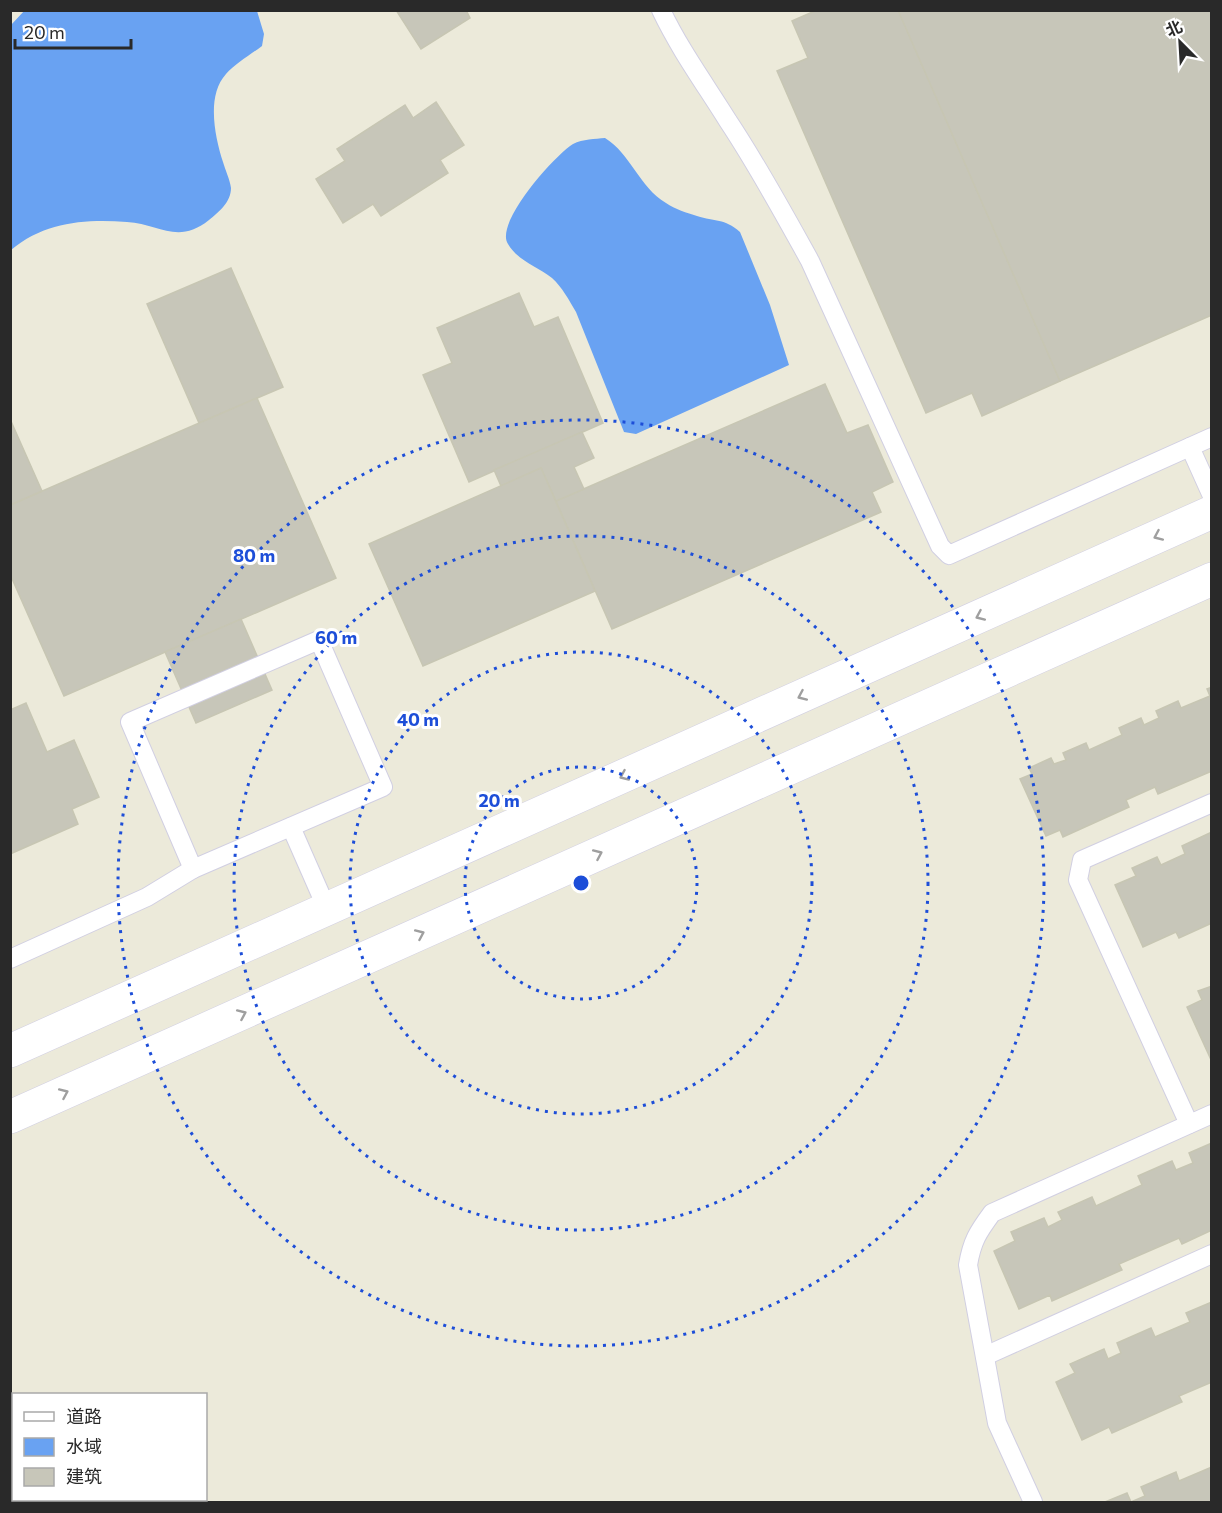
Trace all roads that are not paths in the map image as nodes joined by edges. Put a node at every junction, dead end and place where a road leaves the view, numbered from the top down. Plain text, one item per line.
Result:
1 (661, 10) edge
2 (1212, 437) edge
3 (1190, 447) junction
4 (1212, 495) edge
5 (1212, 513) edge
6 (1212, 579) edge
7 (1212, 803) edge
8 (291, 827) junction
9 (193, 869) junction
10 (327, 909) junction
11 (10, 958) edge
12 (10, 1051) edge
13 (1212, 1114) edge
14 (10, 1117) edge
15 (1189, 1124) junction
16 (1212, 1254) edge
17 (985, 1356) junction
18 (1033, 1503) edge

1 - 3 lane
2 - 3 lane
3 - 4 lane
5 -> 10 street
14 -> 6 street
7 - 15 lane
8 - 9 lane
8 - 9 lane
8 - 10 lane
9 - 11 lane
10 - 12 street
13 - 15 lane
15 - 17 lane
16 - 17 lane
17 - 18 lane

